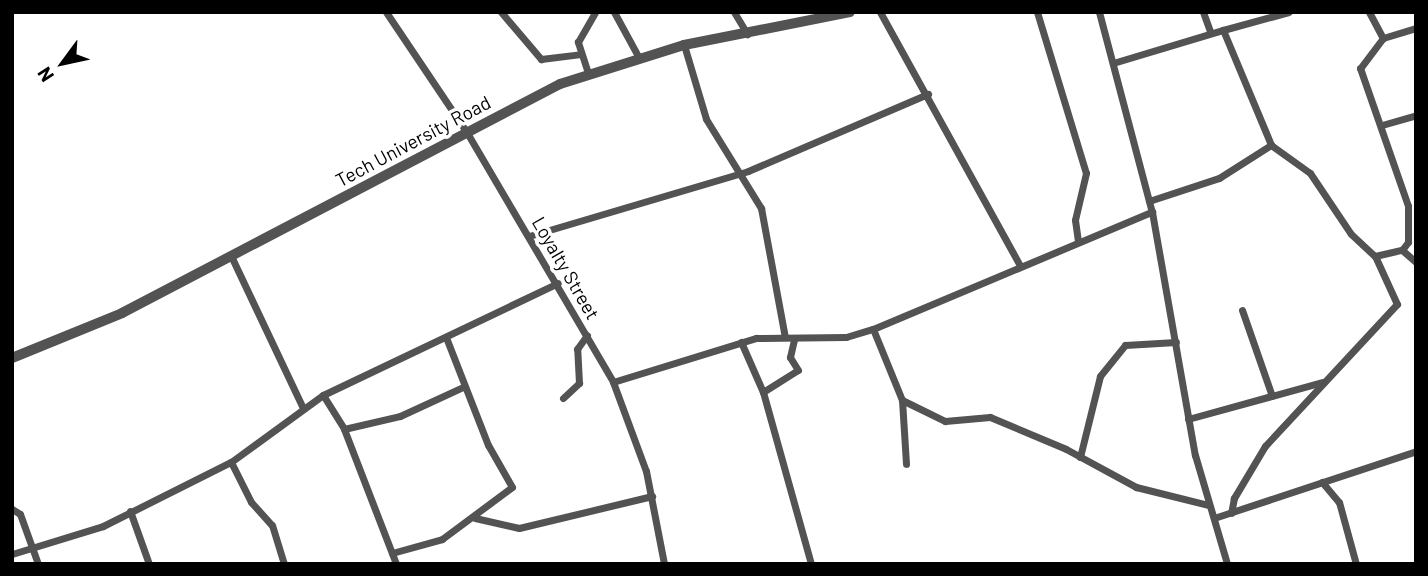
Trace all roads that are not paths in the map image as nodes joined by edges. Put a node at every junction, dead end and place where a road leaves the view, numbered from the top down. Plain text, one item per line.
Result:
1 (386, 12) edge
2 (501, 12) edge
3 (595, 12) edge
4 (614, 12) edge
5 (734, 12) edge
6 (850, 12) edge
7 (880, 12) edge
8 (1037, 12) edge
9 (1099, 12) edge
10 (1203, 12) edge
11 (1289, 12) edge
12 (1368, 12) edge
13 (1416, 28) edge
14 (1223, 30) junction
15 (1210, 31) junction
16 (747, 34) junction
17 (1383, 38) junction
18 (684, 45) junction
19 (579, 54) junction
20 (638, 57) junction
21 (1113, 63) junction
22 (588, 73) junction
23 (928, 94) junction
24 (1416, 115) edge
25 (1381, 125) junction
26 (466, 131) junction
27 (1271, 145) junction
28 (738, 174) junction
29 (1149, 201) junction
30 (1152, 212) junction
31 (530, 236) junction
32 (1078, 241) junction
33 (1402, 250) junction
34 (1375, 256) junction
35 (232, 258) junction
36 (1416, 262) edge
37 (1019, 264) junction
38 (558, 284) junction
39 (1242, 310) dead end
40 (873, 329) junction
41 (587, 335) junction
42 (446, 337) junction
43 (785, 337) junction
44 (794, 339) junction
45 (741, 342) junction
46 (1177, 342) junction
47 (12, 358) edge
48 (613, 382) junction
49 (1324, 382) junction
50 (463, 387) junction
51 (763, 392) junction
52 (323, 395) junction
53 (1272, 396) junction
54 (562, 398) dead end
55 (902, 400) junction
56 (303, 408) junction
57 (1188, 419) junction
58 (344, 429) junction
59 (1416, 451) edge
60 (1080, 457) junction
61 (231, 462) junction
62 (905, 464) dead end
63 (1322, 482) junction
64 (652, 496) junction
65 (1208, 505) junction
66 (12, 509) edge
67 (130, 511) junction
68 (1231, 513) junction
69 (475, 518) junction
70 (1214, 518) junction
71 (35, 547) junction
72 (392, 553) junction
73 (12, 554) edge
74 (38, 564) edge
75 (149, 564) edge
76 (284, 564) edge
77 (396, 564) edge
78 (664, 564) edge
79 (811, 564) edge
80 (1227, 564) edge
81 (1356, 564) edge

1 - 26 street, Loyalty Street
2 - 19 street
3 - 19 street
4 - 20 street
5 - 16 street
6 - 16 street, Tech University Road
7 - 23 street
8 - 32 street
9 - 21 street
10 - 15 street
11 - 14 street
12 - 17 street
13 - 17 street
14 - 15 street
14 - 27 street
15 - 21 street
16 - 18 street, Tech University Road
17 - 25 street
18 - 20 street, Tech University Road
18 - 28 street
19 - 22 street
20 - 22 street, Tech University Road
21 - 29 street
22 - 26 street, Tech University Road
23 - 28 street
23 - 37 street
24 - 25 street
25 - 33 street
26 - 31 street, Loyalty Street
26 - 35 street, Tech University Road
27 - 29 street
27 - 34 street
28 - 31 street
28 - 43 street
29 - 30 street
30 - 32 street
30 - 46 street
31 - 38 street, Loyalty Street
32 - 37 street
33 - 34 street
33 - 36 street
34 - 49 street
35 - 47 street, Tech University Road
35 - 56 street
37 - 40 street
38 - 41 street, Loyalty Street
38 - 42 street
39 - 53 street
40 - 44 street
40 - 55 street
41 - 48 street, Loyalty Street
41 - 54 street
42 - 50 street
42 - 52 street
43 - 44 street
43 - 45 street
44 - 51 street
45 - 48 street
45 - 51 street
46 - 57 street
46 - 60 street
48 - 64 street, Loyalty Street
49 - 53 street
49 - 68 street
50 - 58 street
50 - 69 street
51 - 79 street
52 - 56 street
52 - 58 street
53 - 57 street
55 - 60 street
55 - 62 street
56 - 61 street
57 - 65 street
58 - 72 street
59 - 63 street
60 - 65 street
61 - 67 street
61 - 76 street
63 - 68 street
63 - 81 street
64 - 69 street
64 - 78 street, Loyalty Street
65 - 70 street
66 - 71 street
67 - 71 street
67 - 75 street
68 - 70 street
69 - 72 street
70 - 80 street
71 - 73 street
71 - 74 street
72 - 77 street

